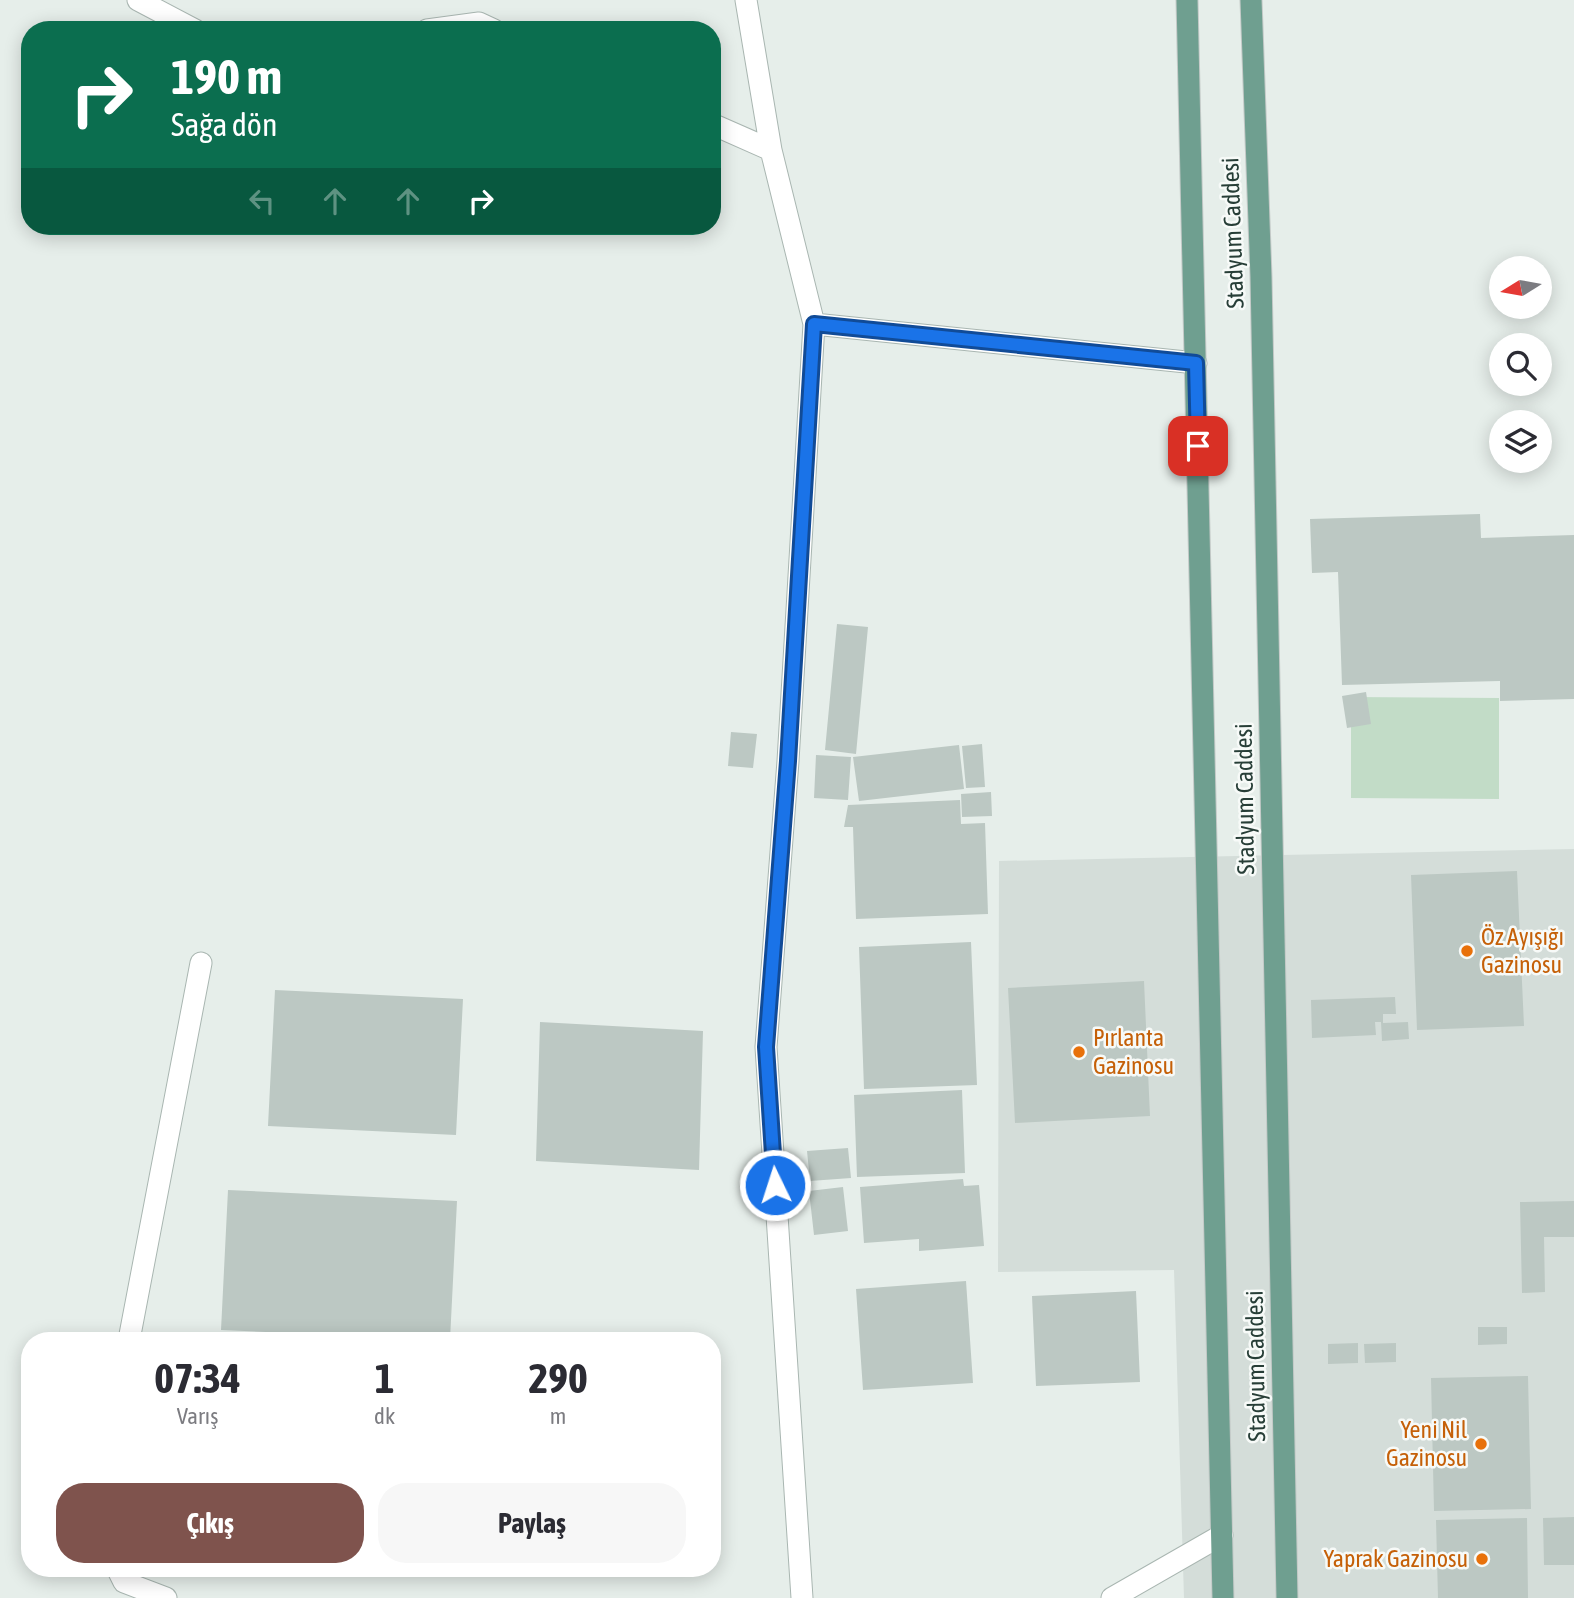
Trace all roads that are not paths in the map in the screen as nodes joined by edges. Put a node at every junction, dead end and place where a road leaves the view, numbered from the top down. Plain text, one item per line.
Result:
1 (138, 0) edge
2 (746, 0) edge
3 (1187, 0) edge
4 (1251, 0) edge
5 (178, 21) edge
6 (721, 128) edge
7 (771, 150) junction
8 (814, 324) junction
9 (1196, 363) junction
10 (201, 963) dead end
11 (131, 1332) edge
12 (1222, 1535) junction
13 (121, 1583) edge
14 (166, 1598) edge
15 (802, 1598) edge
16 (1112, 1598) edge
17 (1223, 1598) edge
18 (1287, 1598) edge

1 - 5 street
2 - 7 street
3 - 9 main road, Stadyum Caddesi
4 - 18 main road, Stadyum Caddesi
6 - 7 street
7 - 8 street
8 - 9 street
8 - 15 street
9 - 12 main road, Stadyum Caddesi
10 - 11 street
12 - 16 street
12 - 17 main road, Stadyum Caddesi
13 - 14 street

